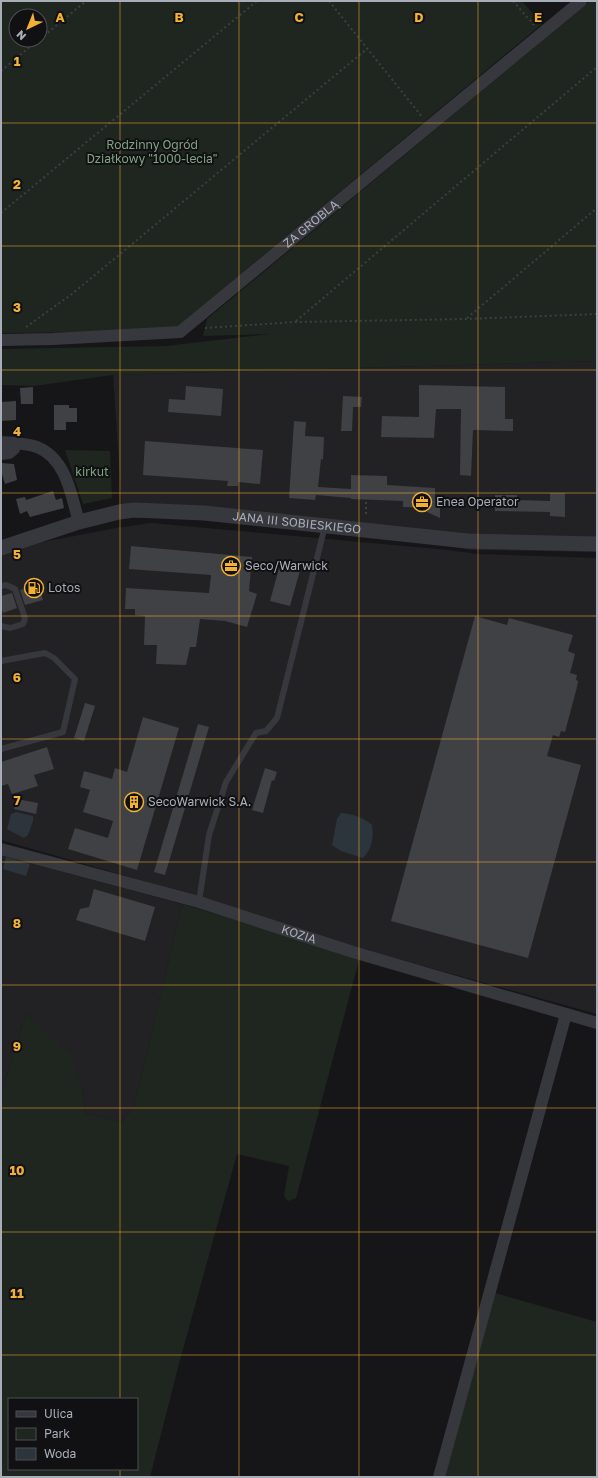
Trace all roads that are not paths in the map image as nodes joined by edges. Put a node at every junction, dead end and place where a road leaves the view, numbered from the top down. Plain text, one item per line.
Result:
1 (581, 1) edge
2 (1, 340) edge
3 (1, 442) edge
4 (15, 443) junction
5 (1, 454) edge
6 (80, 522) junction
7 (325, 526) junction
8 (597, 544) edge
9 (1, 548) edge
10 (1, 586) edge
11 (1, 626) edge
12 (1, 661) edge
13 (1, 749) edge
14 (1, 849) edge
15 (199, 902) junction
16 (566, 1014) junction
17 (597, 1023) edge
18 (439, 1477) edge

1 - 2 street, ZA GROBLĄ
3 - 4 street
4 - 5 street
4 - 6 street
6 - 7 street, JANA III SOBIESKIEGO
6 - 9 street, JANA III SOBIESKIEGO
7 - 8 street, JANA III SOBIESKIEGO
7 - 15 lane
10 - 11 lane
12 - 13 lane
14 - 15 street, KOZIA
15 - 16 street, KOZIA
16 - 17 street, KOZIA
16 - 18 street

